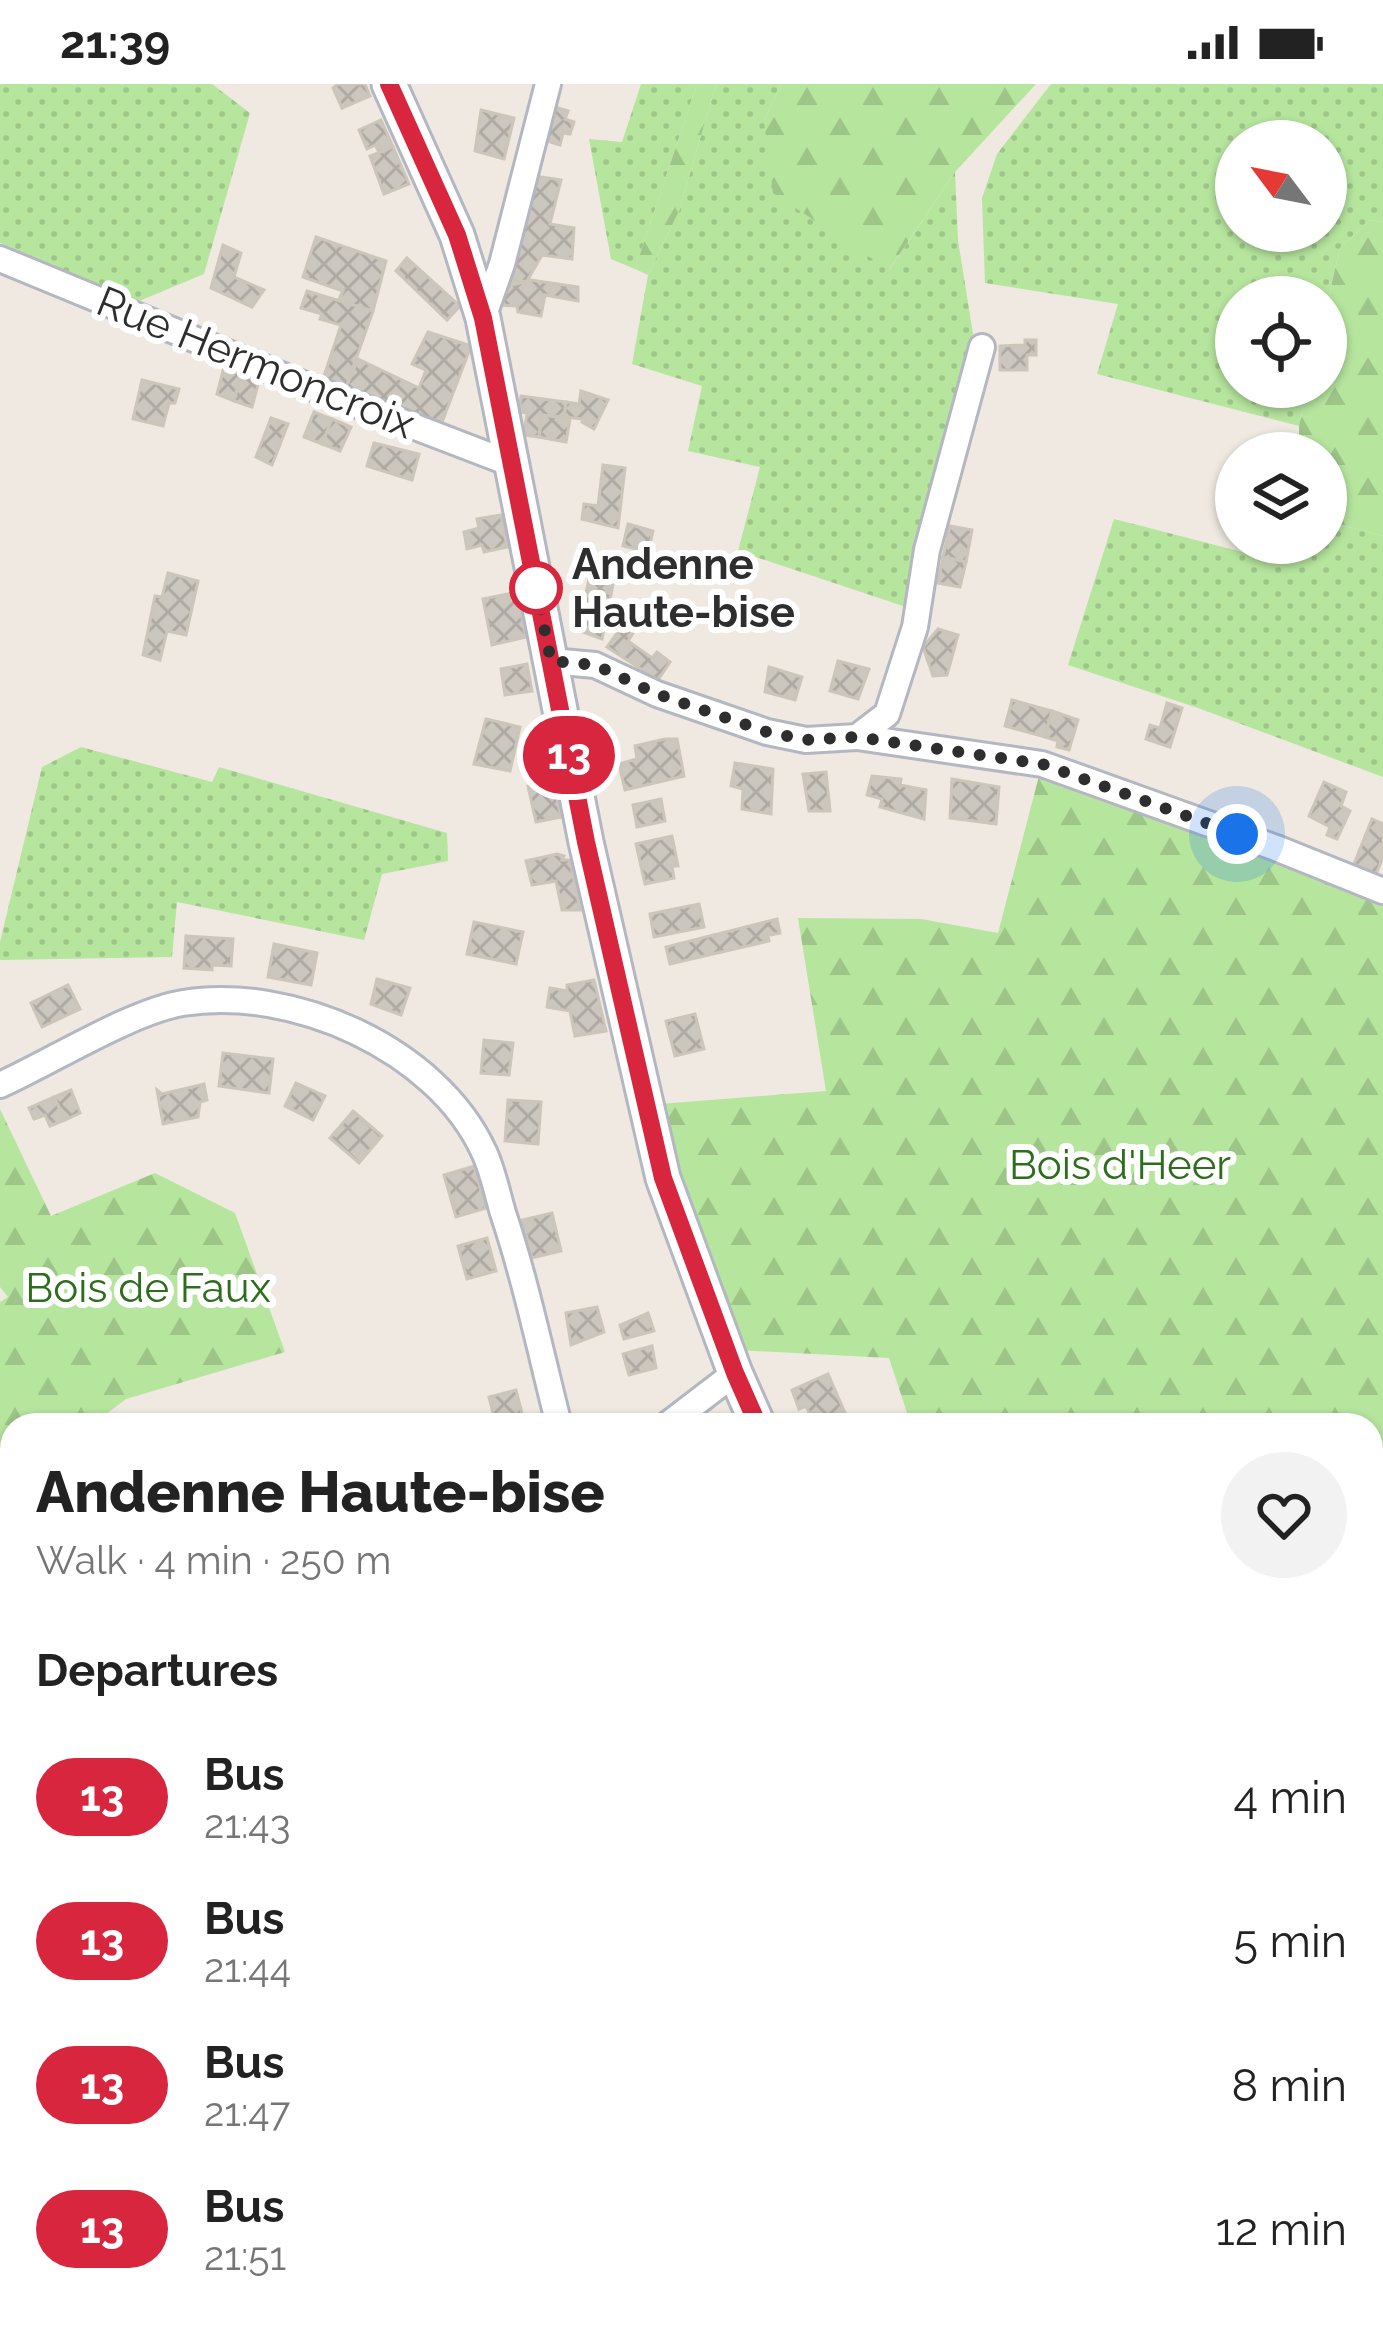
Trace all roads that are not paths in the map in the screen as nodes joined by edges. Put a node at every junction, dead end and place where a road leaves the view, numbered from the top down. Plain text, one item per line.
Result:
1 (389, 84) edge
2 (548, 84) edge
3 (0, 259) edge
4 (483, 318) junction
5 (982, 347) dead end
6 (512, 464) junction
7 (551, 661) junction
8 (857, 737) junction
9 (1383, 891) edge
10 (0, 1085) edge
11 (735, 1373) junction
12 (556, 1413) edge
13 (683, 1413) edge
14 (753, 1413) edge

1 - 4 main road
2 - 4 street
3 - 6 street, Rue Hermoncroix
4 - 6 main road
5 - 8 street
6 - 7 main road
7 - 8 street
7 - 11 main road
8 - 9 street
10 - 12 street
11 - 13 street
11 - 14 main road

